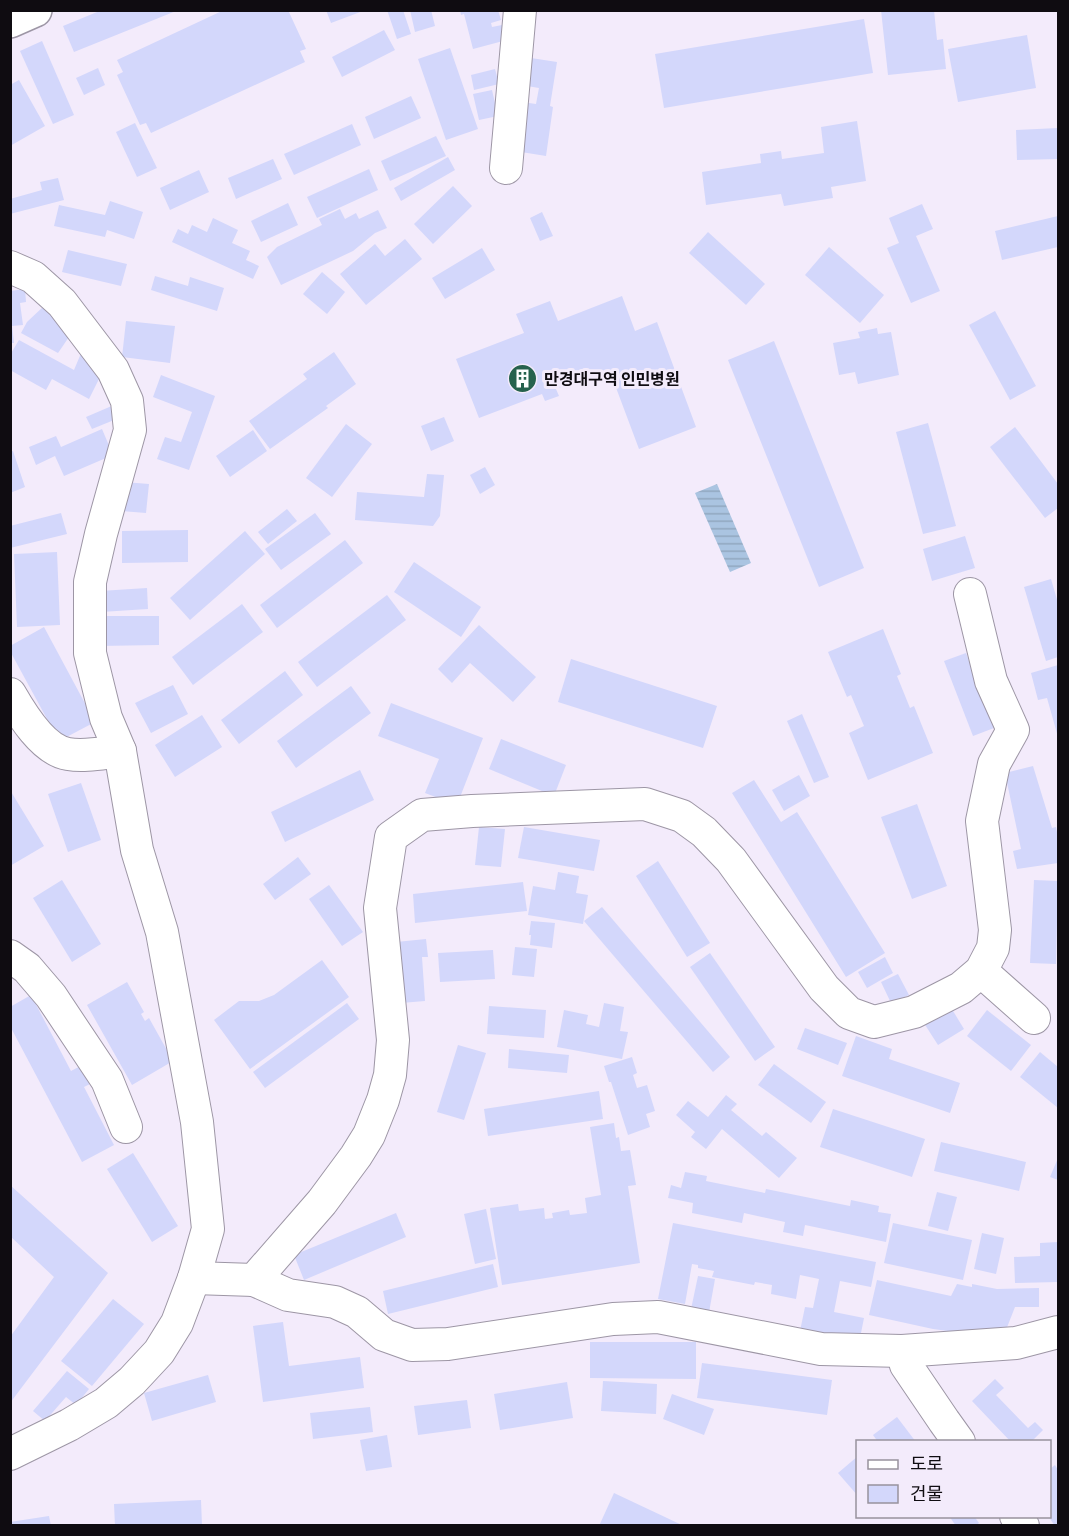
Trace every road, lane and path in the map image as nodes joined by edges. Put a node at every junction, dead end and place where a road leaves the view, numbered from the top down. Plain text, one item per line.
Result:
1 (36, 10) edge
2 (520, 10) edge
3 (10, 21) edge
4 (506, 168) dead end
5 (10, 267) edge
6 (970, 594) dead end
7 (10, 694) edge
8 (120, 751) junction
9 (10, 956) edge
10 (981, 971) junction
11 (1034, 1018) dead end
12 (126, 1127) dead end
13 (194, 1278) junction
14 (254, 1280) junction
15 (1059, 1332) edge
16 (902, 1351) junction
17 (958, 1440) edge
18 (10, 1454) edge

1 - 3 street
2 - 4 street
5 - 8 street
6 - 10 street
7 - 8 street
8 - 13 street
9 - 12 street
10 - 11 street
10 - 14 street
13 - 14 street
13 - 18 street
14 - 16 street
15 - 16 street
16 - 17 street

